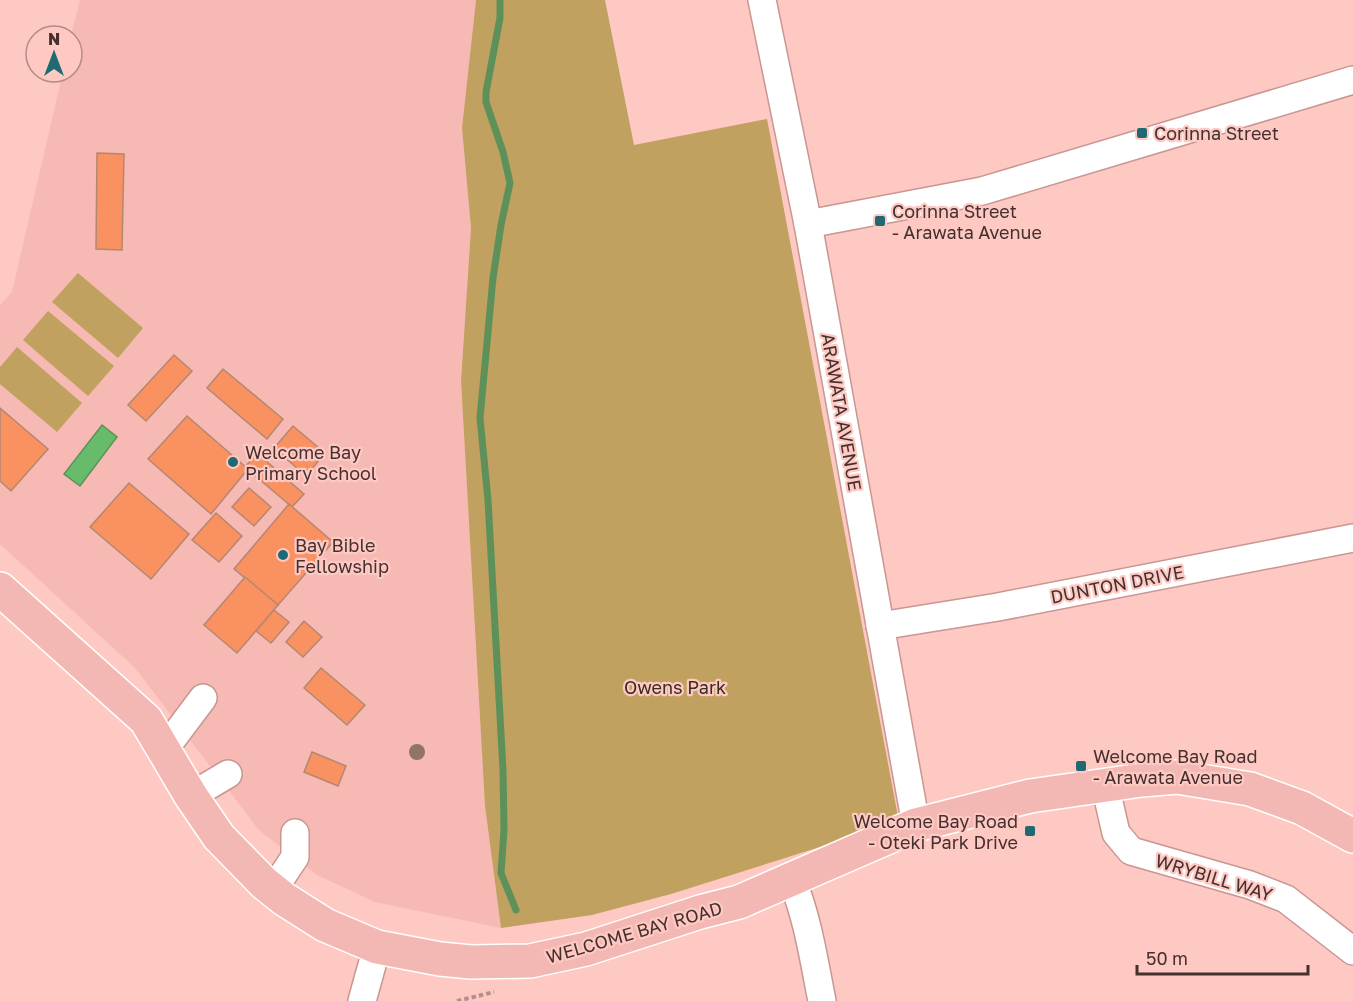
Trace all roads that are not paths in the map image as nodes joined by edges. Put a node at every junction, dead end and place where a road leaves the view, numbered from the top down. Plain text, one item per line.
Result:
1 (762, 0) edge
2 (1353, 80) edge
3 (808, 224) junction
4 (1353, 538) edge
5 (0, 589) edge
6 (880, 626) junction
7 (203, 698) dead end
8 (162, 747) junction
9 (228, 774) dead end
10 (1105, 785) junction
11 (191, 796) junction
12 (916, 825) junction
13 (295, 834) dead end
14 (1353, 836) edge
15 (792, 880) junction
16 (273, 890) junction
17 (377, 947) junction
18 (1353, 951) edge
19 (362, 1001) edge
20 (822, 1001) edge

1 - 3 street, ARAWATA AVENUE
2 - 3 street
3 - 6 street, ARAWATA AVENUE
4 - 6 street, DUNTON DRIVE
5 - 8 main road, WELCOME BAY ROAD
6 - 12 street, ARAWATA AVENUE
7 - 8 street
8 - 11 main road, WELCOME BAY ROAD
9 - 11 street
10 - 12 main road, WELCOME BAY ROAD
10 - 14 main road, WELCOME BAY ROAD
10 - 18 street, WRYBILL WAY
11 - 16 main road, WELCOME BAY ROAD
12 - 15 main road, WELCOME BAY ROAD
13 - 16 street
15 - 17 main road, WELCOME BAY ROAD
15 - 20 street
16 - 17 main road, WELCOME BAY ROAD
17 - 19 street

